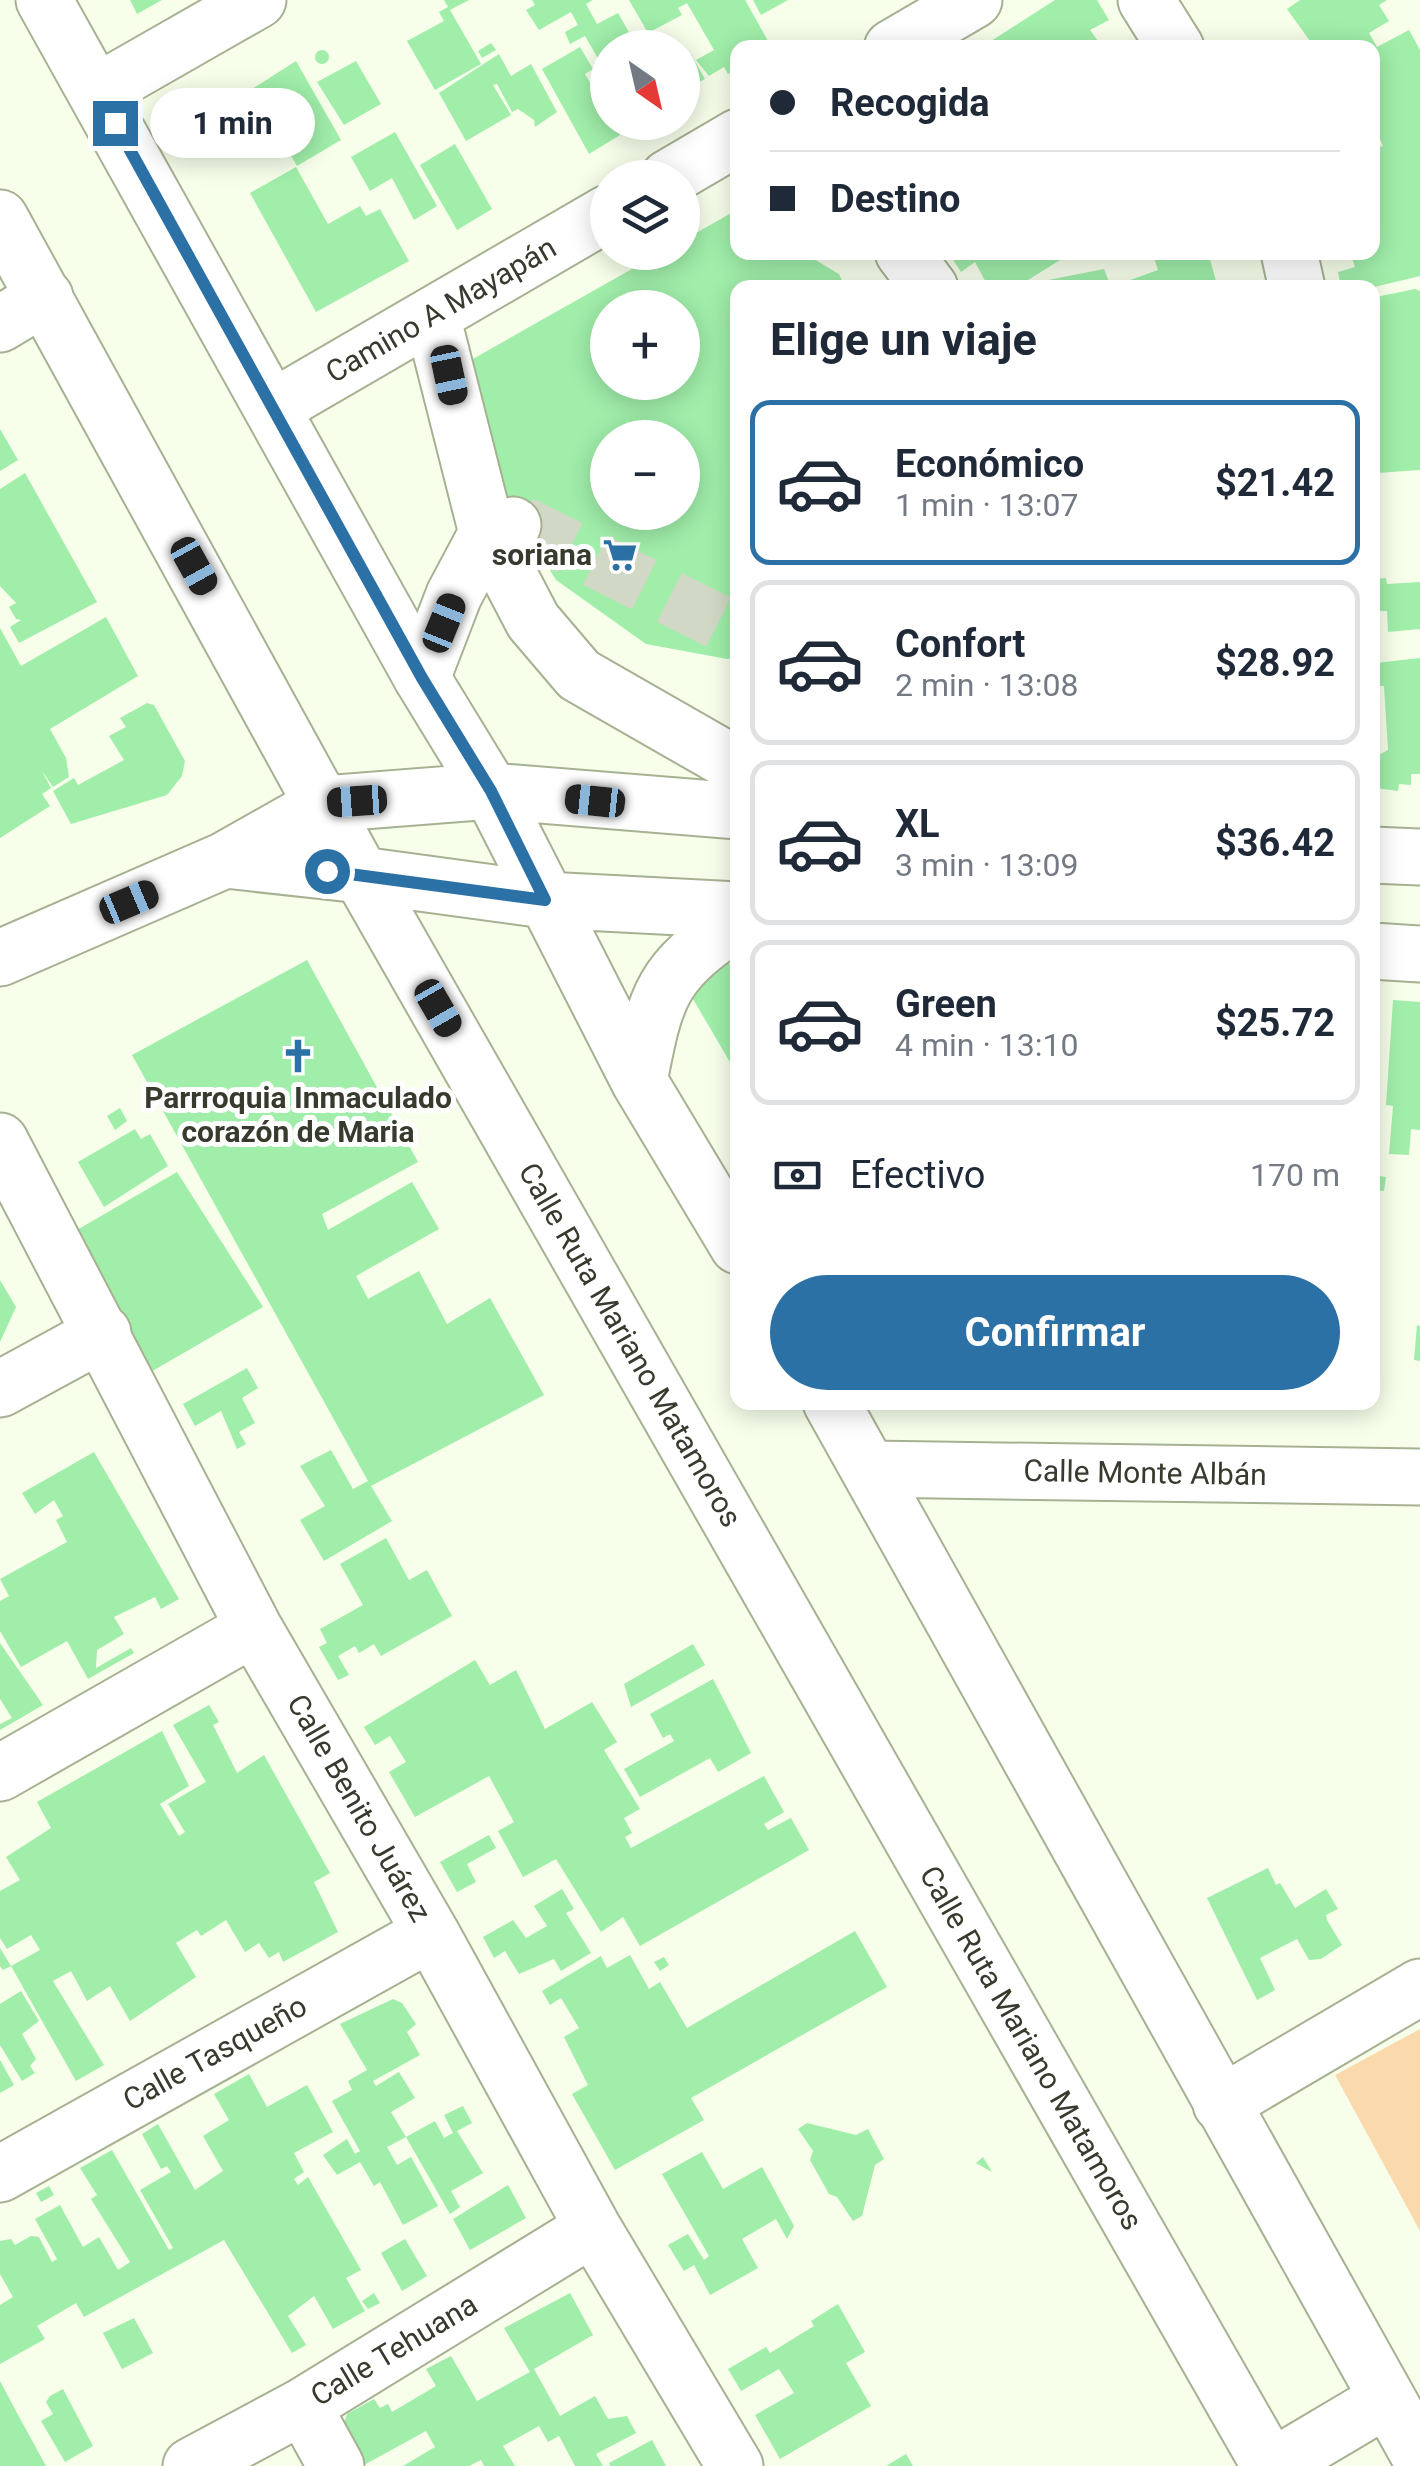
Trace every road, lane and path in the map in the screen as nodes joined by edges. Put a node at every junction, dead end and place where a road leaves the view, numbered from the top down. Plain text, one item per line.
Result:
1 (44, 0) edge
2 (258, 0) edge
3 (974, 0) edge
4 (1146, 0) edge
5 (906, 40) edge
6 (1171, 40) edge
7 (97, 92) junction
8 (730, 142) edge
9 (699, 160) edge
10 (0, 218) edge
11 (590, 224) edge
12 (22, 310) edge
13 (432, 316) junction
14 (274, 406) junction
15 (504, 528) junction
16 (422, 678) junction
17 (730, 761) edge
18 (491, 791) junction
19 (324, 804) junction
20 (730, 810) edge
21 (1380, 855) edge
22 (1420, 857) edge
23 (225, 860) junction
24 (361, 875) junction
25 (545, 900) junction
26 (730, 910) edge
27 (730, 925) edge
28 (1380, 952) edge
29 (1420, 954) edge
30 (0, 958) edge
31 (639, 1081) junction
32 (0, 1141) edge
33 (730, 1233) edge
34 (102, 1333) junction
35 (0, 1389) edge
36 (835, 1410) edge
37 (870, 1469) junction
38 (1420, 1477) edge
39 (254, 1628) junction
40 (0, 1773) edge
41 (431, 1932) junction
42 (1420, 1987) edge
43 (1221, 2104) junction
44 (0, 2174) edge
45 (593, 2228) junction
46 (1387, 2399) junction
47 (303, 2406) junction
48 (1420, 2456) edge
49 (191, 2466) edge
50 (336, 2466) edge
51 (735, 2466) edge
52 (1272, 2466) edge

1 - 7 main road
2 - 7 main road
3 - 5 main road
4 - 6 main road
7 - 14 main road
8 - 9 main road
10 - 12 main road, Calle Ruta Mariano Matamoros
11 - 13 main road, Camino A Mayapán
12 - 19 main road, Calle Ruta Mariano Matamoros
13 - 14 main road, Camino A Mayapán
13 - 15 main road
14 - 16 main road
15 - 16 main road
15 - 17 main road
16 - 18 main road
18 - 19 main road
18 - 20 main road
18 - 25 main road
19 - 23 main road
19 - 24 main road, Calle Ruta Mariano Matamoros
21 - 22 main road
23 - 24 main road
23 - 30 main road
24 - 25 main road
24 - 52 main road, Calle Ruta Mariano Matamoros
25 - 26 main road
25 - 31 main road
27 - 31 main road
28 - 29 main road
31 - 33 main road
32 - 34 main road, Calle Benito Juárez
34 - 35 main road
34 - 39 main road, Calle Benito Juárez
36 - 37 main road
37 - 38 main road, Calle Monte Albán
37 - 43 main road
39 - 40 main road
39 - 41 main road, Calle Benito Juárez
41 - 44 main road, Calle Tasqueño
41 - 45 main road, Calle Benito Juárez
42 - 43 main road
43 - 46 main road
45 - 47 main road, Calle Tehuana
45 - 51 main road, Calle Benito Juárez
46 - 48 main road
46 - 52 main road
47 - 49 main road, Calle Tehuana
47 - 50 main road

